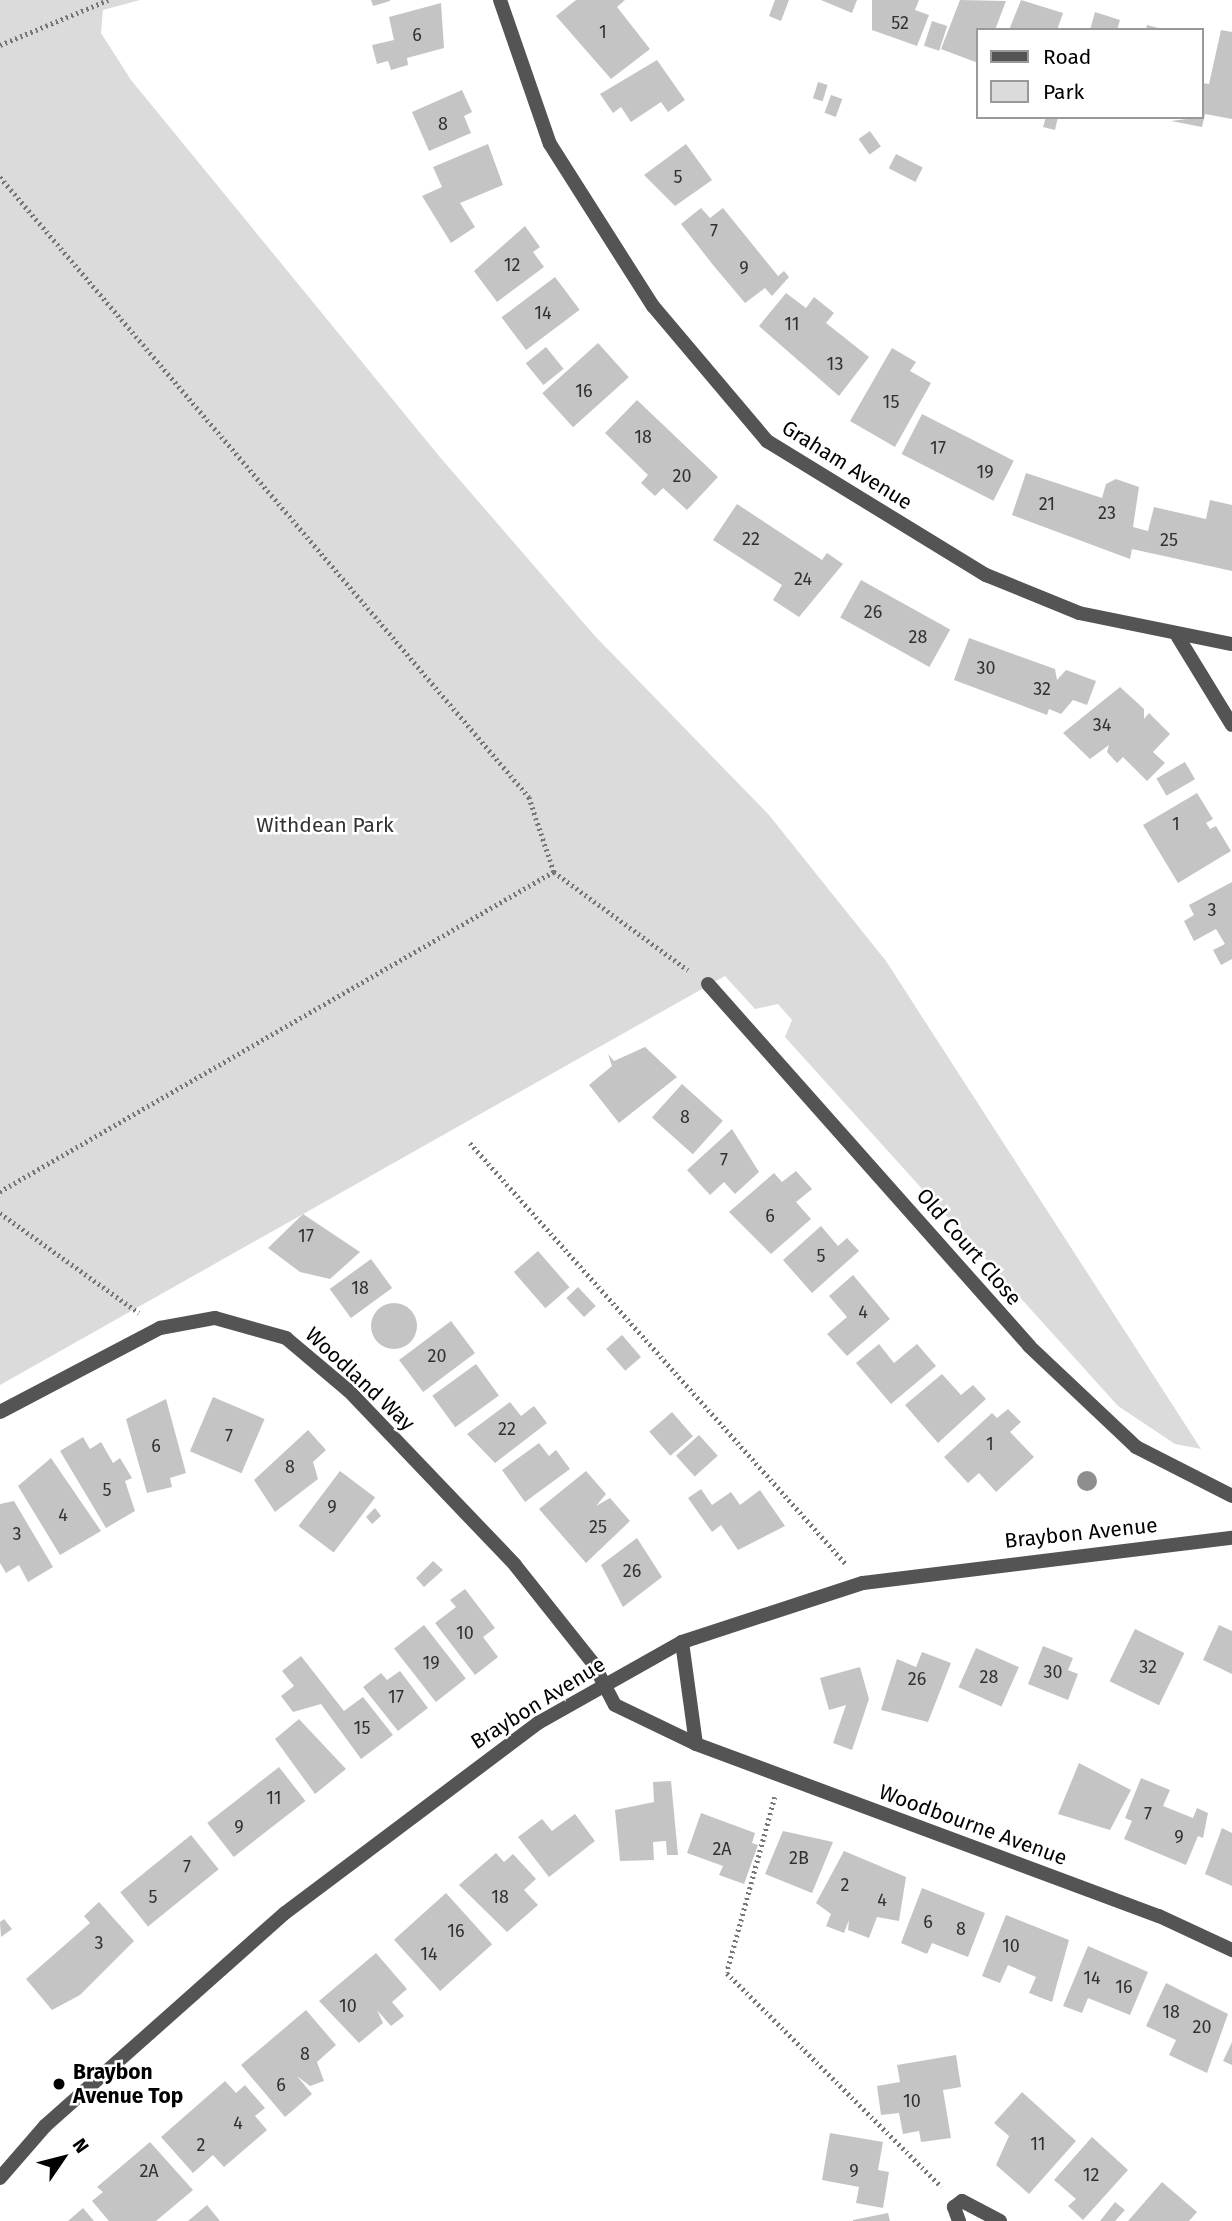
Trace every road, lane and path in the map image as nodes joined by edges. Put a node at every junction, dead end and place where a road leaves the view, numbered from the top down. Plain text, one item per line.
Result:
1 (108, 0) edge
2 (500, 0) edge
3 (0, 46) edge
4 (0, 177) edge
5 (1178, 637) junction
6 (1232, 644) edge
7 (1232, 725) edge
8 (554, 872) junction
9 (708, 984) joint
10 (470, 1143) dead end
11 (0, 1192) edge
12 (0, 1213) edge
13 (160, 1328) junction
14 (0, 1412) edge
15 (1232, 1496) edge
16 (1232, 1538) edge
17 (863, 1583) junction
18 (682, 1642) junction
19 (604, 1685) junction
20 (696, 1744) junction
21 (781, 1776) junction
22 (1232, 1950) edge
23 (0, 2178) edge
24 (957, 2202) junction
25 (959, 2221) edge
26 (1000, 2221) edge

1 - 3 path
2 - 5 street, Graham Avenue
4 - 8 path
5 - 6 street, Graham Avenue
5 - 7 street
8 - 9 path
8 - 11 path
9 - 15 street, Old Court Close
10 - 17 path
12 - 13 path
13 - 14 street, Woodland Way
13 - 19 street, Woodland Way
16 - 17 street, Braybon Avenue
17 - 18 street, Braybon Avenue
18 - 19 street, Braybon Avenue
18 - 20 street
19 - 20 street, Woodbourne Avenue
19 - 23 street, Braybon Avenue
20 - 21 street, Woodbourne Avenue
21 - 22 street, Woodbourne Avenue
21 - 24 path
24 - 25 street
24 - 26 street

